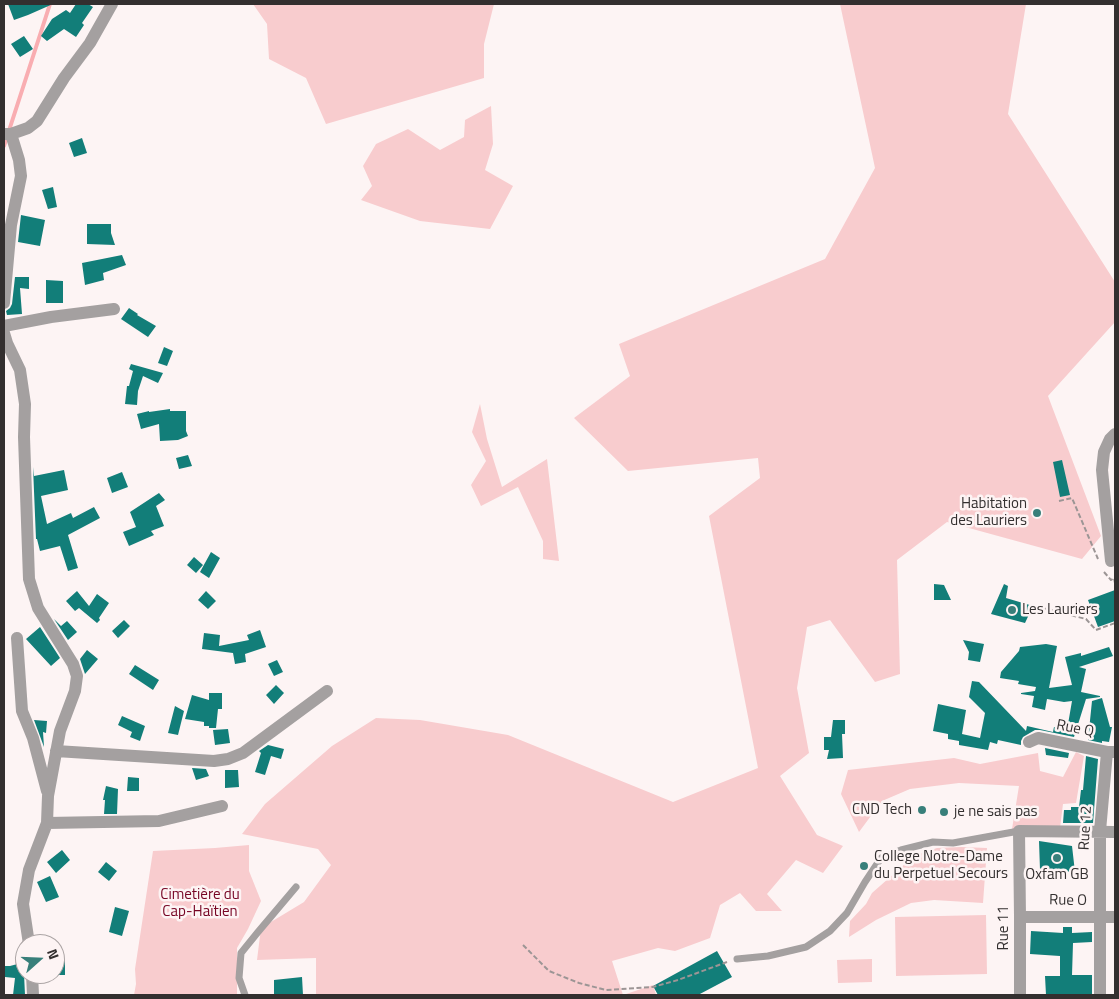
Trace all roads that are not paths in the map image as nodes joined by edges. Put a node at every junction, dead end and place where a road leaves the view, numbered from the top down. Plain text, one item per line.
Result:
1 (112, 4) edge
2 (6, 133) edge
3 (4, 303) edge
4 (114, 308) dead end
5 (4, 326) edge
6 (4, 333) edge
7 (1115, 434) edge
8 (1104, 565) road end
9 (17, 638) dead end
10 (327, 691) dead end
11 (1029, 742) dead end
12 (56, 751) junction
13 (1111, 752) edge
14 (48, 796) junction
15 (222, 806) dead end
16 (47, 823) junction
17 (1019, 831) junction
18 (1100, 832) junction
19 (1115, 832) edge
20 (296, 887) dead end
21 (1020, 917) junction
22 (1115, 917) edge
23 (1100, 918) junction
24 (27, 934) edge
25 (737, 959) road end
26 (245, 995) edge
27 (1020, 995) edge
28 (1100, 995) edge

1 - 2 street
2 - 3 street
4 - 5 street
6 - 12 street
7 - 8 street
9 - 14 street
10 - 12 street
11 - 13 street, Rue Q
12 - 14 street
13 - 18 street, Rue 12
14 - 16 street
15 - 16 street
16 - 24 street
17 - 18 street
17 - 21 street, Rue 11
17 - 25 lane
18 - 19 street
18 - 23 street, Rue 12
20 - 26 lane
21 - 23 street, Rue O
21 - 27 street, Rue 11
22 - 23 street, Rue O
23 - 28 street, Rue 12

